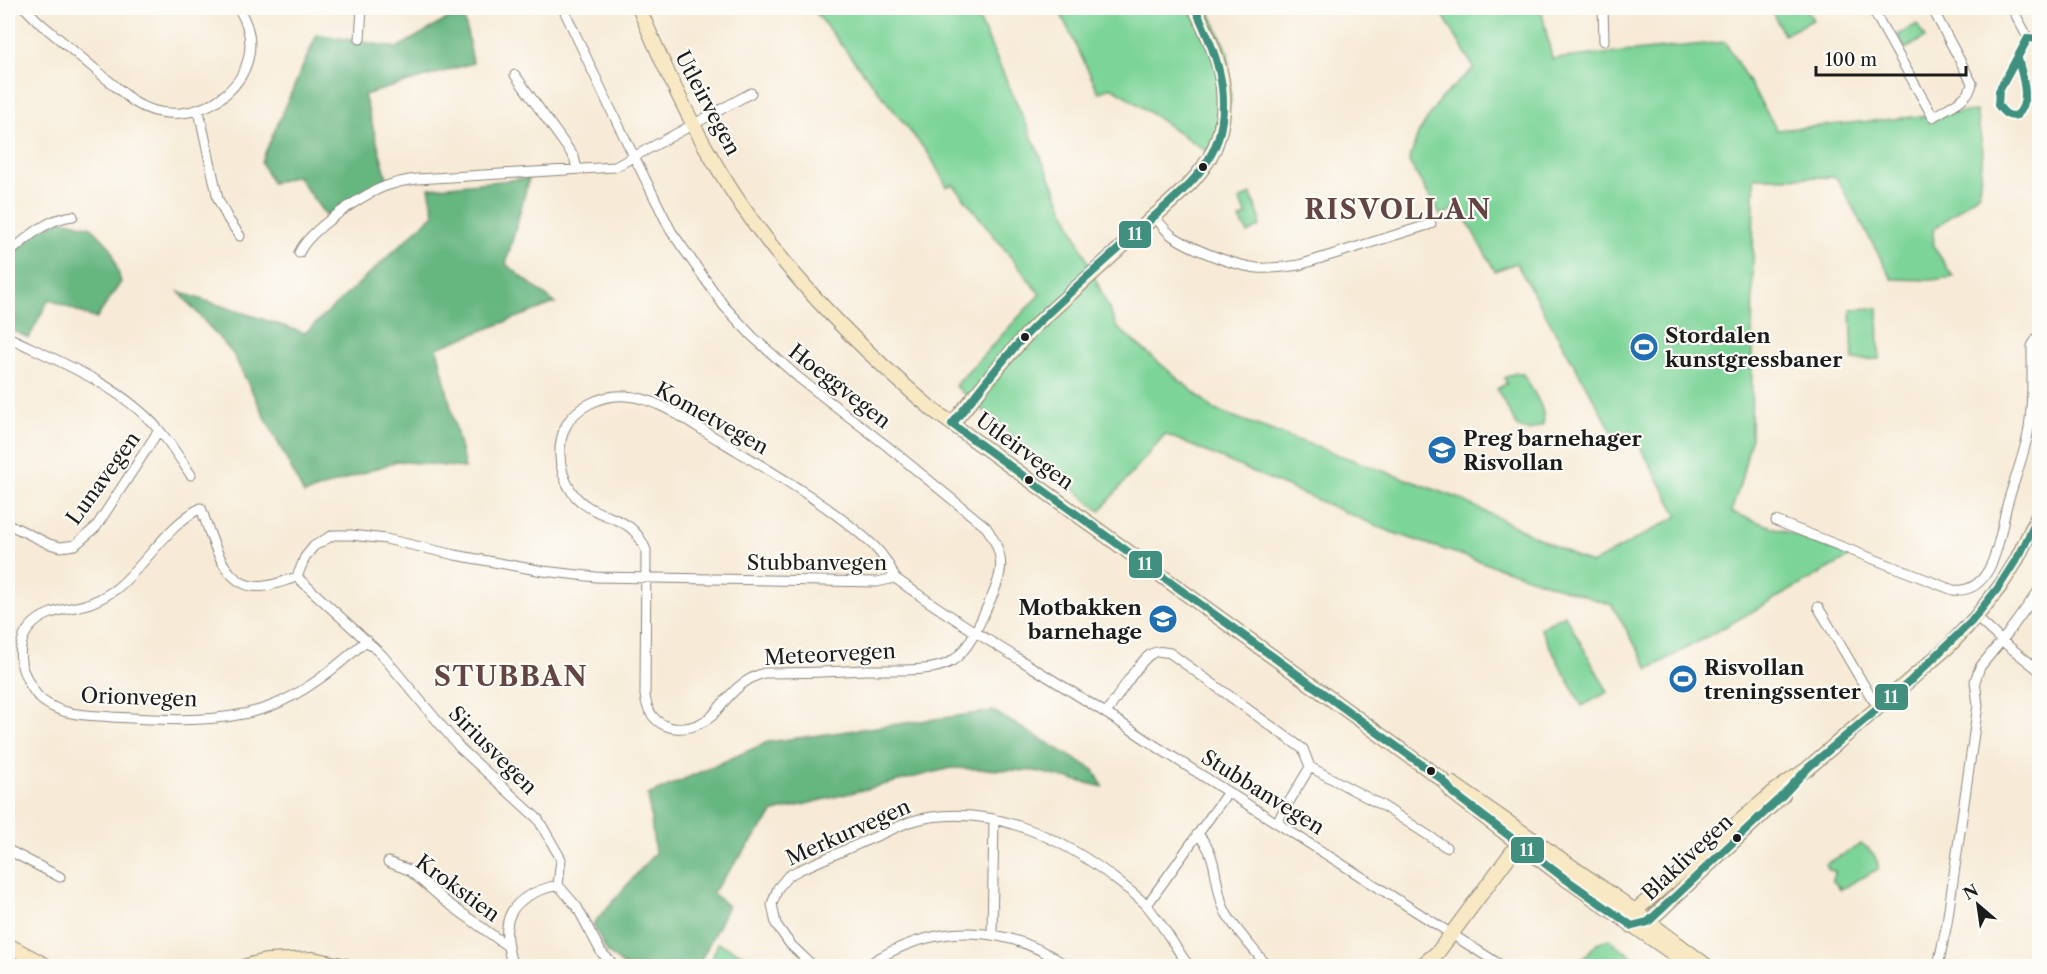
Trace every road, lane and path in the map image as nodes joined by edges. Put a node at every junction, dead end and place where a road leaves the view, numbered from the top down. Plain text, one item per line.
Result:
1 (25, 8) edge
2 (238, 8) edge
3 (362, 8) edge
4 (563, 8) edge
5 (639, 8) edge
6 (1195, 8) edge
7 (1603, 8) edge
8 (1872, 8) edge
9 (1932, 8) edge
10 (2012, 8) edge
11 (360, 39) dead end
12 (2040, 39) edge
13 (1604, 41) dead end
14 (515, 75) dead end
15 (752, 93) dead end
16 (199, 111) junction
17 (692, 124) junction
18 (633, 156) junction
19 (577, 169) junction
20 (73, 216) dead end
21 (1155, 217) junction
22 (1431, 224) dead end
23 (240, 236) dead end
24 (8, 254) edge
25 (299, 254) dead end
26 (8, 337) edge
27 (2040, 337) edge
28 (952, 424) junction
29 (159, 430) junction
30 (191, 475) dead end
31 (2040, 512) edge
32 (1776, 521) dead end
33 (8, 524) edge
34 (297, 578) junction
35 (896, 578) junction
36 (646, 579) junction
37 (2040, 589) edge
38 (1818, 607) dead end
39 (1976, 617) junction
40 (975, 632) junction
41 (367, 640) junction
42 (2002, 641) junction
43 (2040, 671) edge
44 (1879, 707) junction
45 (1107, 712) junction
46 (1310, 767) junction
47 (1807, 769) junction
48 (1228, 792) junction
49 (994, 819) junction
50 (1277, 822) junction
51 (1197, 834) junction
52 (1522, 838) junction
53 (1446, 847) dead end
54 (8, 850) edge
55 (387, 862) dead end
56 (60, 877) dead end
57 (558, 885) junction
58 (1147, 905) junction
59 (1635, 911) junction
60 (1648, 922) junction
61 (1632, 926) junction
62 (992, 934) junction
63 (1452, 934) junction
64 (8, 945) edge
65 (506, 945) junction
66 (31, 963) edge
67 (47, 966) edge
68 (246, 966) edge
69 (347, 966) edge
70 (513, 966) edge
71 (615, 966) edge
72 (813, 966) edge
73 (866, 966) edge
74 (1067, 966) edge
75 (1190, 966) edge
76 (1267, 966) edge
77 (1421, 966) edge
78 (1502, 966) edge
79 (1691, 966) edge
80 (1707, 966) edge
81 (1938, 966) edge

1 - 16 street
2 - 16 street
3 - 11 street
4 - 18 street, Hoeggvegen
5 - 17 main road, Utleirvegen
6 - 21 main road
7 - 13 street
8 - 9 street
10 - 12 street
14 - 19 street
15 - 17 street
16 - 23 street
17 - 18 street
17 - 28 main road, Utleirvegen
18 - 19 street
18 - 40 street, Hoeggvegen
19 - 25 street
20 - 24 street
21 - 22 street
21 - 28 main road
26 - 29 street
27 - 32 street
28 - 52 main road, Utleirvegen
29 - 30 street
29 - 33 street, Lunavegen
31 - 39 main road, Blaklivegen
34 - 36 street, Stubbanvegen
34 - 41 street, Siriusvegen
34 - 41 street, Orionvegen
35 - 36 street, Stubbanvegen
35 - 36 street, Kometvegen
35 - 40 street, Stubbanvegen
36 - 40 street, Meteorvegen
37 - 42 street
38 - 44 street
39 - 42 street
39 - 44 main road, Blaklivegen
40 - 45 street, Stubbanvegen
41 - 57 street, Siriusvegen
42 - 43 street
42 - 81 street
44 - 47 main road, Blaklivegen
45 - 46 street
45 - 48 street, Stubbanvegen
46 - 50 street
46 - 53 street
47 - 59 main road, Blaklivegen
47 - 60 main road, Blaklivegen
48 - 50 street, Stubbanvegen
48 - 51 street
49 - 58 street, Merkurvegen
49 - 62 street
49 - 72 street, Merkurvegen
50 - 63 street, Stubbanvegen
51 - 58 street
51 - 76 street
52 - 59 main road, Utleirvegen
52 - 61 main road, Utleirvegen
52 - 63 main road
54 - 56 street
55 - 65 street, Krokstien
57 - 65 street, Krokstien
57 - 71 street
58 - 75 street, Merkurvegen
59 - 60 main road, Utleirvegen
59 - 61 main road, Blaklivegen
60 - 61 main road, Blaklivegen
60 - 80 main road, Utleirvegen
61 - 79 main road, Utleirvegen
62 - 73 street
62 - 74 street
63 - 77 main road
63 - 78 street, Stubbanvegen
64 - 66 main road
65 - 70 street, Krokstien
66 - 67 main road
68 - 69 main road

